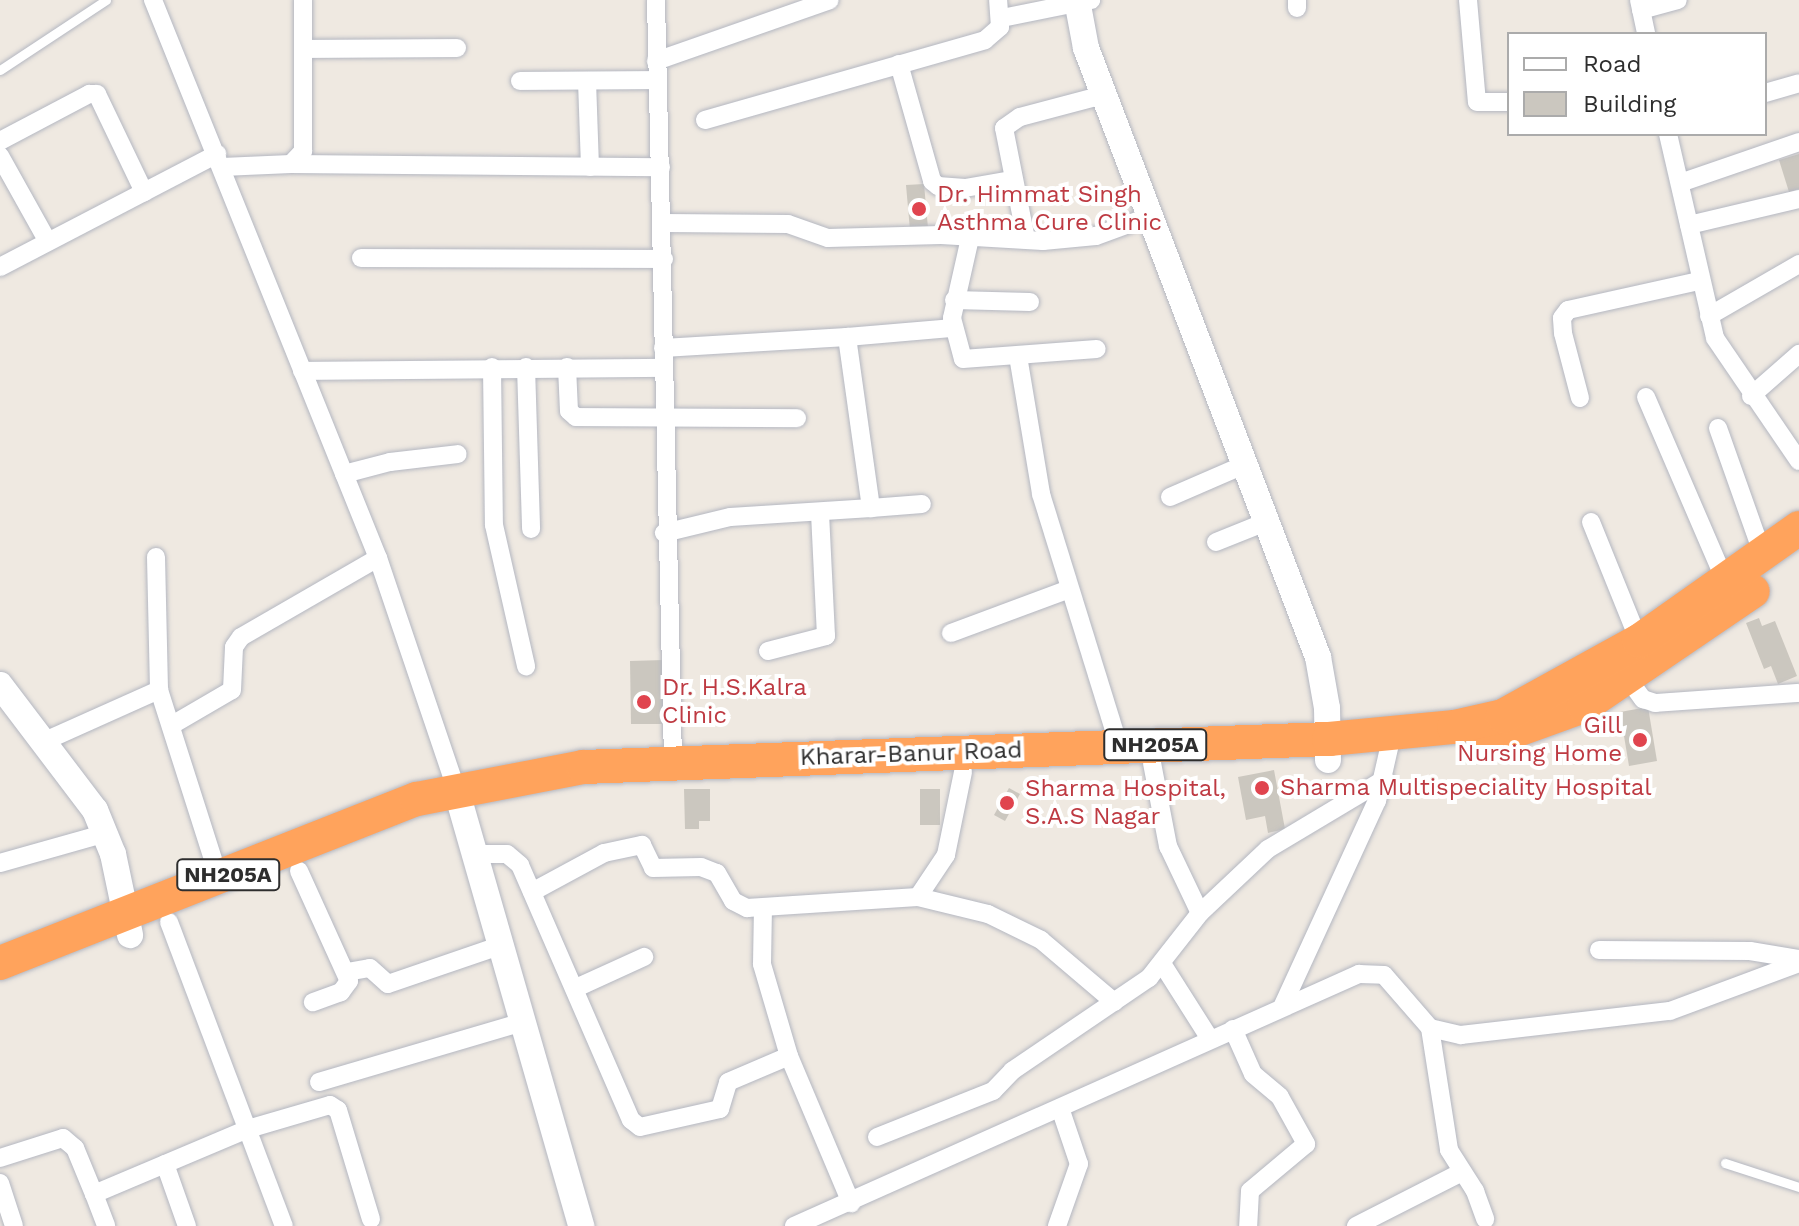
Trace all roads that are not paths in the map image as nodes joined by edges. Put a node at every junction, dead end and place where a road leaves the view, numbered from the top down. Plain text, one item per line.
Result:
1 (106, 0) edge
2 (153, 0) edge
3 (303, 0) edge
4 (656, 0) edge
5 (830, 0) edge
6 (1468, 0) edge
7 (1678, 0) edge
8 (1082, 1) edge
9 (1640, 5) edge
10 (1000, 9) edge
11 (1646, 32) edge
12 (457, 48) dead end
13 (305, 49) junction
14 (899, 64) junction
15 (0, 70) edge
16 (657, 71) junction
17 (520, 81) dead end
18 (587, 81) junction
19 (1799, 83) edge
20 (1767, 92) edge
21 (1103, 95) junction
22 (1507, 102) edge
23 (705, 120) dead end
24 (1668, 136) edge
25 (0, 141) edge
26 (1799, 142) edge
27 (0, 156) edge
28 (220, 161) junction
29 (291, 164) junction
30 (590, 167) junction
31 (661, 167) junction
32 (1012, 180) junction
33 (1680, 183) junction
34 (144, 192) junction
35 (1799, 199) edge
36 (1148, 217) junction
37 (663, 223) junction
38 (1689, 225) junction
39 (970, 238) junction
40 (1026, 239) junction
41 (48, 242) junction
42 (361, 258) dead end
43 (664, 259) junction
44 (1799, 264) edge
45 (0, 267) edge
46 (1699, 281) junction
47 (954, 300) junction
48 (1030, 302) dead end
49 (1709, 316) junction
50 (951, 328) junction
51 (847, 337) junction
52 (663, 348) junction
53 (1097, 349) dead end
54 (1799, 354) edge
55 (1018, 356) junction
56 (492, 367) junction
57 (526, 367) junction
58 (567, 367) junction
59 (664, 368) junction
60 (302, 371) junction
61 (1751, 396) junction
62 (1646, 397) dead end
63 (1580, 398) dead end
64 (797, 418) dead end
65 (664, 419) junction
66 (1718, 428) dead end
67 (458, 454) dead end
68 (1799, 461) edge
69 (1244, 465) junction
70 (344, 474) junction
71 (1170, 497) dead end
72 (922, 504) dead end
73 (871, 508) junction
74 (820, 513) junction
75 (1266, 522) junction
76 (1591, 522) dead end
77 (1799, 528) edge
78 (531, 529) dead end
79 (664, 533) junction
80 (1216, 542) dead end
81 (1763, 555) junction
82 (156, 557) dead end
83 (1799, 557) edge
84 (378, 558) junction
85 (1726, 583) junction
86 (1069, 589) junction
87 (951, 633) dead end
88 (1639, 641) junction
89 (768, 651) dead end
90 (526, 666) dead end
91 (1629, 680) junction
92 (0, 685) edge
93 (159, 690) junction
94 (1799, 693) edge
95 (172, 725) junction
96 (47, 740) junction
97 (1119, 746) junction
98 (1328, 750) junction
99 (1389, 757) junction
100 (673, 762) junction
101 (1152, 763) junction
102 (963, 772) junction
103 (460, 798) junction
104 (106, 833) junction
105 (478, 854) junction
106 (0, 863) edge
107 (299, 871) junction
108 (219, 878) junction
109 (532, 892) junction
110 (918, 897) junction
111 (763, 909) junction
112 (1200, 913) junction
113 (166, 923) junction
114 (128, 924) junction
115 (502, 945) junction
116 (1599, 950) dead end
117 (644, 957) dead end
118 (1799, 961) edge
119 (0, 963) edge
120 (1163, 965) junction
121 (347, 972) junction
122 (0, 984) edge
123 (576, 988) junction
124 (313, 1002) dead end
125 (1114, 1002) junction
126 (1283, 1005) junction
127 (523, 1022) junction
128 (1430, 1028) junction
129 (1233, 1029) junction
130 (1210, 1039) junction
131 (789, 1056) junction
132 (319, 1082) dead end
133 (1060, 1108) junction
134 (248, 1129) junction
135 (877, 1137) dead end
136 (0, 1158) edge
137 (1725, 1163) dead end
138 (165, 1164) junction
139 (1460, 1173) junction
140 (0, 1183) edge
141 (1799, 1187) edge
142 (94, 1194) junction
143 (851, 1203) junction
144 (371, 1219) dead end
145 (1485, 1219) dead end
146 (14, 1226) edge
147 (106, 1226) edge
148 (187, 1226) edge
149 (284, 1226) edge
150 (581, 1226) edge
151 (794, 1226) edge
152 (1057, 1226) edge
153 (1248, 1226) edge
154 (1356, 1226) edge

1 - 15 lane
2 - 28 street
3 - 13 street
4 - 16 street
5 - 16 street
6 - 22 street
7 - 9 street
8 - 10 street
8 - 21 street
9 - 11 street
10 - 14 street
12 - 13 street
13 - 29 street
14 - 23 street
14 - 32 street
16 - 18 street
16 - 31 street
17 - 18 street
18 - 30 street
19 - 20 street
21 - 32 street
21 - 36 street
24 - 33 street
25 - 34 street
26 - 33 street
27 - 41 street
28 - 29 street
28 - 34 street
28 - 60 street
29 - 30 street
30 - 31 street
31 - 37 street
32 - 40 street
33 - 38 street
34 - 41 street
35 - 38 street
36 - 40 street
36 - 69 street
37 - 39 street
37 - 43 street
38 - 46 street
39 - 40 street
39 - 47 street
41 - 45 street
42 - 43 street
43 - 52 street
44 - 49 street
46 - 49 street
46 - 63 street
47 - 48 street
47 - 50 street
49 - 61 street
50 - 51 street
50 - 55 street
51 - 52 street
51 - 73 street
52 - 59 street
53 - 55 street
54 - 61 street
55 - 86 street
56 - 57 street
56 - 60 street
56 - 90 street
57 - 58 street
57 - 78 street
58 - 59 street
58 - 65 street
59 - 65 street
60 - 70 street
61 - 68 street
62 - 85 street
64 - 65 street
65 - 79 street
66 - 81 street
67 - 70 street
69 - 71 street
69 - 75 street
70 - 84 street
72 - 73 street
73 - 74 street
74 - 79 street
74 - 89 street
75 - 80 street
75 - 98 street
76 - 88 street
77 - 81 highway, Kharar-Banur Road / NH205A
79 - 100 street
81 - 85 highway, Kharar-Banur Road / NH205A
82 - 93 street
83 - 91 highway, NH205A
84 - 95 street
84 - 103 street
85 - 88 highway, Kharar-Banur Road / NH205A
86 - 87 street
86 - 97 street
88 - 99 highway, Kharar-Banur Road / NH205A
91 - 94 street
91 - 99 highway, NH205A
92 - 96 street
93 - 95 street
93 - 96 street
95 - 108 street
96 - 104 street
97 - 98 highway, Kharar-Banur Road / NH205A
97 - 100 highway, Kharar-Banur Road / NH205A
98 - 99 highway, Kharar-Banur Road / NH205A
98 - 101 highway, NH205A
99 - 112 street
99 - 126 street
100 - 103 highway, Kharar-Banur Road / NH205A
101 - 102 highway, NH205A
101 - 112 street
102 - 103 highway, NH205A
102 - 110 street
103 - 105 street
103 - 107 highway, NH205A
103 - 108 highway, Kharar-Banur Road / NH205A
104 - 106 street
104 - 114 street
105 - 109 street
105 - 115 street
107 - 113 highway, NH205A
107 - 121 street
108 - 114 highway, Kharar-Banur Road / NH205A
109 - 111 street
109 - 123 street
110 - 111 street
110 - 125 street
111 - 131 street
112 - 120 street
113 - 114 highway, NH205A
113 - 134 street
114 - 119 highway, Kharar-Banur Road / NH205A
114 - 122 highway, NH205A
115 - 121 street
115 - 127 street
116 - 118 street
117 - 123 street
118 - 128 street
120 - 125 street
120 - 130 street
121 - 124 street
123 - 131 street
125 - 135 street
126 - 128 street
126 - 129 street
127 - 132 street
127 - 150 street
128 - 139 street
129 - 130 street
129 - 153 street
130 - 133 street
131 - 143 street
133 - 143 street
133 - 152 street
134 - 138 street
134 - 144 street
134 - 149 street
136 - 142 street
137 - 141 lane
138 - 142 street
138 - 148 street
139 - 145 street
139 - 154 street
140 - 146 street
142 - 147 street
143 - 151 street

